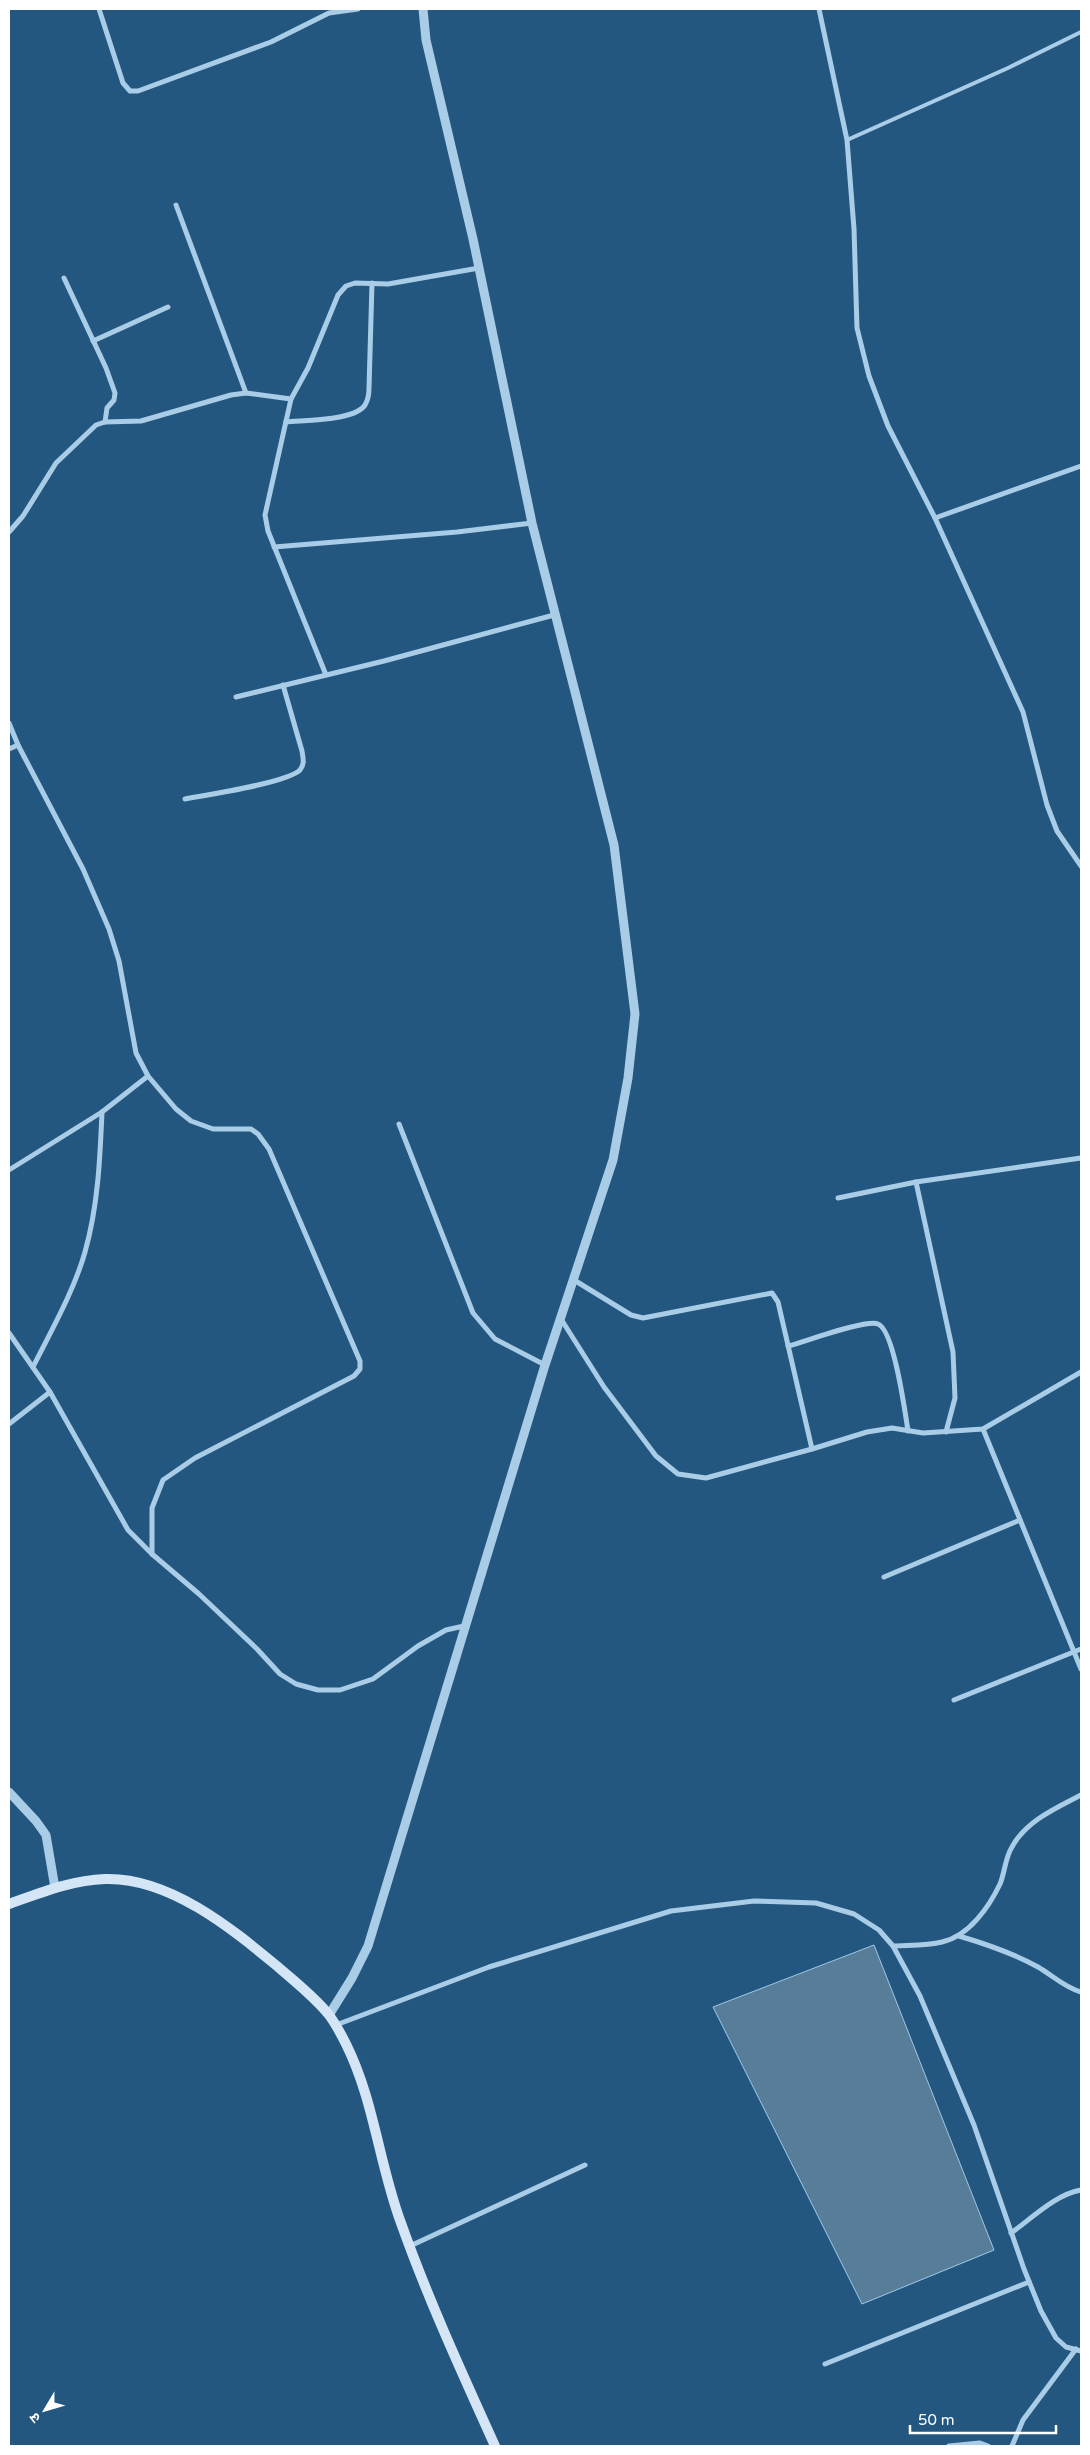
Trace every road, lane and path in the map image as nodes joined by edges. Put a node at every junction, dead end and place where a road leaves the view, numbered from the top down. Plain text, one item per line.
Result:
1 (99, 9) edge
2 (358, 9) edge
3 (424, 9) edge
4 (819, 9) edge
5 (1081, 32) edge
6 (847, 140) junction
7 (176, 205) dead end
8 (479, 268) junction
9 (64, 278) dead end
10 (372, 283) junction
11 (168, 307) dead end
12 (93, 341) junction
13 (246, 394) junction
14 (291, 399) junction
15 (106, 422) junction
16 (286, 422) junction
17 (1081, 466) edge
18 (934, 518) junction
19 (532, 523) junction
20 (9, 532) edge
21 (274, 547) junction
22 (554, 615) junction
23 (326, 675) junction
24 (283, 686) junction
25 (236, 697) dead end
26 (9, 722) edge
27 (18, 745) junction
28 (9, 749) edge
29 (185, 799) dead end
30 (1081, 866) edge
31 (148, 1076) junction
32 (102, 1112) junction
33 (398, 1124) dead end
34 (1081, 1158) edge
35 (9, 1170) edge
36 (916, 1182) junction
37 (838, 1198) dead end
38 (574, 1280) junction
39 (561, 1319) junction
40 (9, 1333) edge
41 (788, 1346) junction
42 (545, 1365) junction
43 (33, 1367) junction
44 (1081, 1372) edge
45 (50, 1392) junction
46 (9, 1424) edge
47 (983, 1429) junction
48 (908, 1430) junction
49 (946, 1432) junction
50 (812, 1449) junction
51 (1020, 1520) junction
52 (152, 1554) junction
53 (884, 1577) dead end
54 (464, 1626) junction
55 (1081, 1649) edge
56 (1074, 1652) junction
57 (1081, 1668) edge
58 (954, 1700) dead end
59 (9, 1792) edge
60 (1081, 1795) edge
61 (55, 1888) junction
62 (9, 1904) edge
63 (959, 1936) junction
64 (893, 1946) junction
65 (1081, 1992) edge
66 (329, 2015) junction
67 (335, 2025) junction
68 (585, 2165) dead end
69 (1081, 2190) edge
70 (1011, 2233) junction
71 (410, 2246) junction
72 (1029, 2282) junction
73 (1079, 2350) edge
74 (825, 2364) dead end
75 (495, 2446) edge
76 (949, 2446) edge
77 (988, 2446) edge
78 (1012, 2446) edge

1 - 2 street
3 - 8 street
4 - 6 street
5 - 6 lane
6 - 18 street
7 - 13 street
8 - 10 street
8 - 19 street
9 - 12 street
10 - 14 street
10 - 16 street
11 - 12 street
12 - 15 street
13 - 14 street
13 - 15 street
14 - 16 street
15 - 20 street
16 - 21 street
17 - 18 street
18 - 30 street
19 - 21 street
19 - 22 street
21 - 23 street
22 - 23 street
22 - 38 street
23 - 24 street
24 - 25 street
24 - 29 street
26 - 27 street
27 - 28 street
27 - 31 street
31 - 32 street
31 - 52 street
32 - 35 street
32 - 43 street
33 - 42 street
34 - 36 street
36 - 37 street
36 - 49 street
38 - 39 street
38 - 41 street
39 - 42 street
39 - 50 street
40 - 43 street
41 - 48 street
41 - 50 street
42 - 54 street
43 - 45 street
44 - 47 street
45 - 46 street
45 - 52 street
47 - 49 street
47 - 51 street
48 - 49 street
48 - 50 street
51 - 53 street
51 - 56 street
52 - 54 street
54 - 66 street
55 - 56 street
56 - 57 street
56 - 58 street
59 - 61 street
60 - 63 street
61 - 62 main road
61 - 66 main road
63 - 64 street
63 - 65 street
64 - 67 street
64 - 70 street
66 - 67 main road
67 - 71 main road
68 - 71 street
69 - 70 street
70 - 72 street
71 - 75 main road
72 - 73 street
72 - 74 street
73 - 78 street
76 - 77 street

